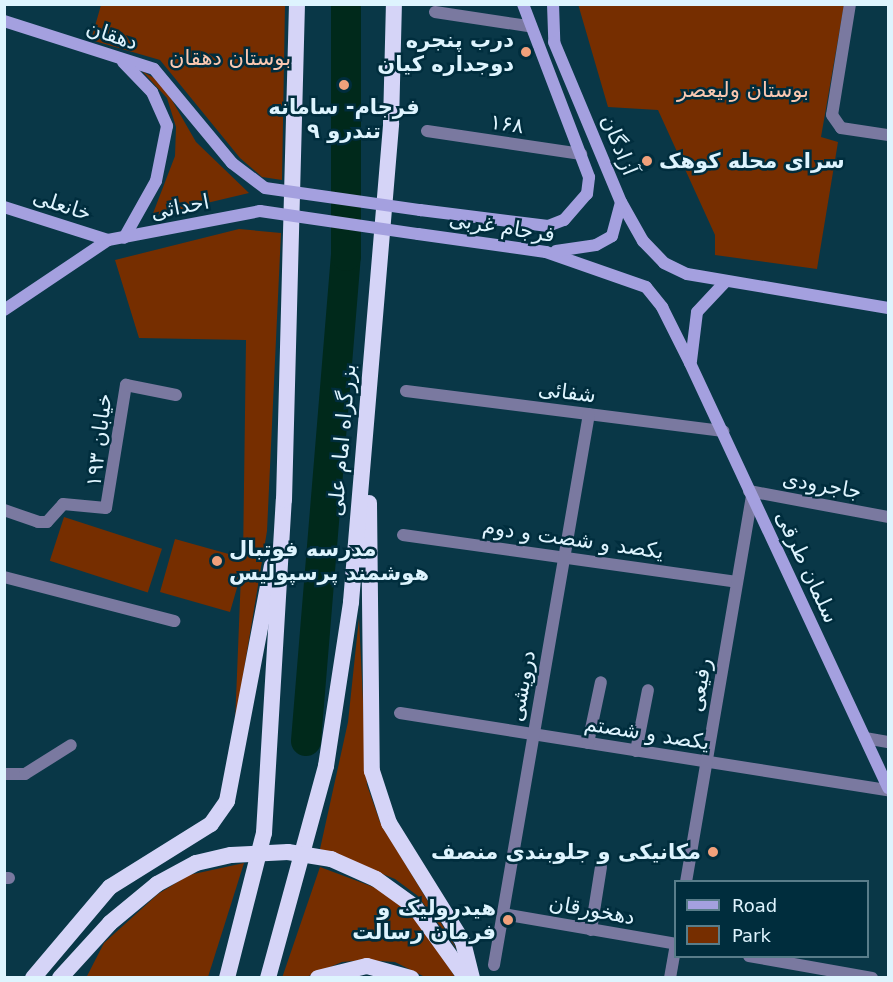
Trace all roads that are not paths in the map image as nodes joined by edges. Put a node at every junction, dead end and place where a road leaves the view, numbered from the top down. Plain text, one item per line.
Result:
1 (297, 4) edge
2 (394, 4) edge
3 (523, 4) edge
4 (553, 4) edge
5 (850, 4) edge
6 (435, 12) dead end
7 (4, 21) edge
8 (528, 26) junction
9 (117, 57) junction
10 (427, 131) dead end
11 (888, 135) edge
12 (581, 154) junction
13 (265, 189) joint
14 (621, 202) junction
15 (4, 207) edge
16 (260, 211) joint
17 (124, 238) junction
18 (108, 240) junction
19 (546, 252) junction
20 (726, 281) junction
21 (888, 308) edge
22 (4, 310) edge
23 (690, 363) junction
24 (406, 391) dead end
25 (176, 395) dead end
26 (589, 414) junction
27 (723, 431) junction
28 (366, 434) junction
29 (751, 493) junction
30 (284, 500) junction
31 (4, 510) edge
32 (888, 517) edge
33 (403, 535) dead end
34 (564, 557) junction
35 (4, 577) edge
36 (738, 582) junction
37 (174, 621) dead end
38 (601, 682) dead end
39 (648, 690) dead end
40 (400, 713) dead end
41 (534, 734) junction
42 (865, 738) junction
43 (888, 742) edge
44 (588, 743) junction
45 (71, 745) dead end
46 (636, 750) junction
47 (707, 762) junction
48 (4, 774) edge
49 (888, 789) edge
50 (601, 867) dead end
51 (686, 880) edge
52 (503, 914) junction
53 (591, 930) junction
54 (89, 945) junction
55 (674, 945) edge
56 (674, 952) edge
57 (754, 958) edge
58 (494, 965) dead end
59 (844, 975) edge
60 (33, 978) edge
61 (60, 978) edge
62 (76, 978) edge
63 (227, 978) edge
64 (268, 978) edge
65 (318, 978) edge
66 (411, 978) edge
67 (466, 978) edge
68 (472, 978) edge
69 (670, 978) edge
70 (872, 978) edge

1 - 30 highway
2 - 28 highway, بزرگراه امام علی
3 - 8 main road
4 - 14 main road, آزادگان
5 - 11 street
6 - 8 street
7 - 9 main road, دهقان
8 - 12 main road
9 - 13 main road, دهقان
9 - 17 main road
10 - 12 street, ۱۶۸
12 - 13 main road, فرجام غربی, bridge
14 - 19 main road
14 - 20 main road, آزادگان
15 - 18 main road, خانعلی
16 - 17 main road, احداثی
16 - 19 main road, فرجام غربی, bridge
17 - 18 main road, احداثی
18 - 22 main road
19 - 23 main road, فرجام غربی
20 - 21 main road, آزادگان
20 - 23 main road
23 - 27 main road, سلمان طرقی
24 - 26 street, شفائی
25 - 31 street, خیابان ۱۹۳
26 - 27 street, شفائی
26 - 34 street, درویشی
27 - 29 main road, سلمان طرقی
28 - 64 highway, بزرگراه امام علی
28 - 68 highway
29 - 32 street, جاجرودی
29 - 36 street, رفیعی
29 - 42 main road, سلمان طرقی
30 - 60 highway
30 - 63 highway
33 - 34 street, یکصد و شصت و دوم
34 - 36 street, یکصد و شصت و دوم
34 - 41 street, درویشی
35 - 37 street
36 - 47 street, رفیعی
38 - 44 street
39 - 46 street
40 - 41 street, یکصد و شصتم
41 - 44 street, یکصد و شصتم
41 - 52 street, درویشی
42 - 43 street
42 - 49 main road, سلمان طرقی
44 - 46 street, یکصد و شصتم
45 - 48 street
46 - 47 street, یکصد و شصتم
47 - 49 street, یکصد و شصتم
47 - 51 street, رفیعی
50 - 53 street
52 - 53 street, دهخورقان
52 - 58 street, درویشی
53 - 55 street, دهخورقان
54 - 61 highway
54 - 62 highway
54 - 67 highway, bridge
56 - 69 street
57 - 59 street
59 - 70 street
65 - 66 highway

